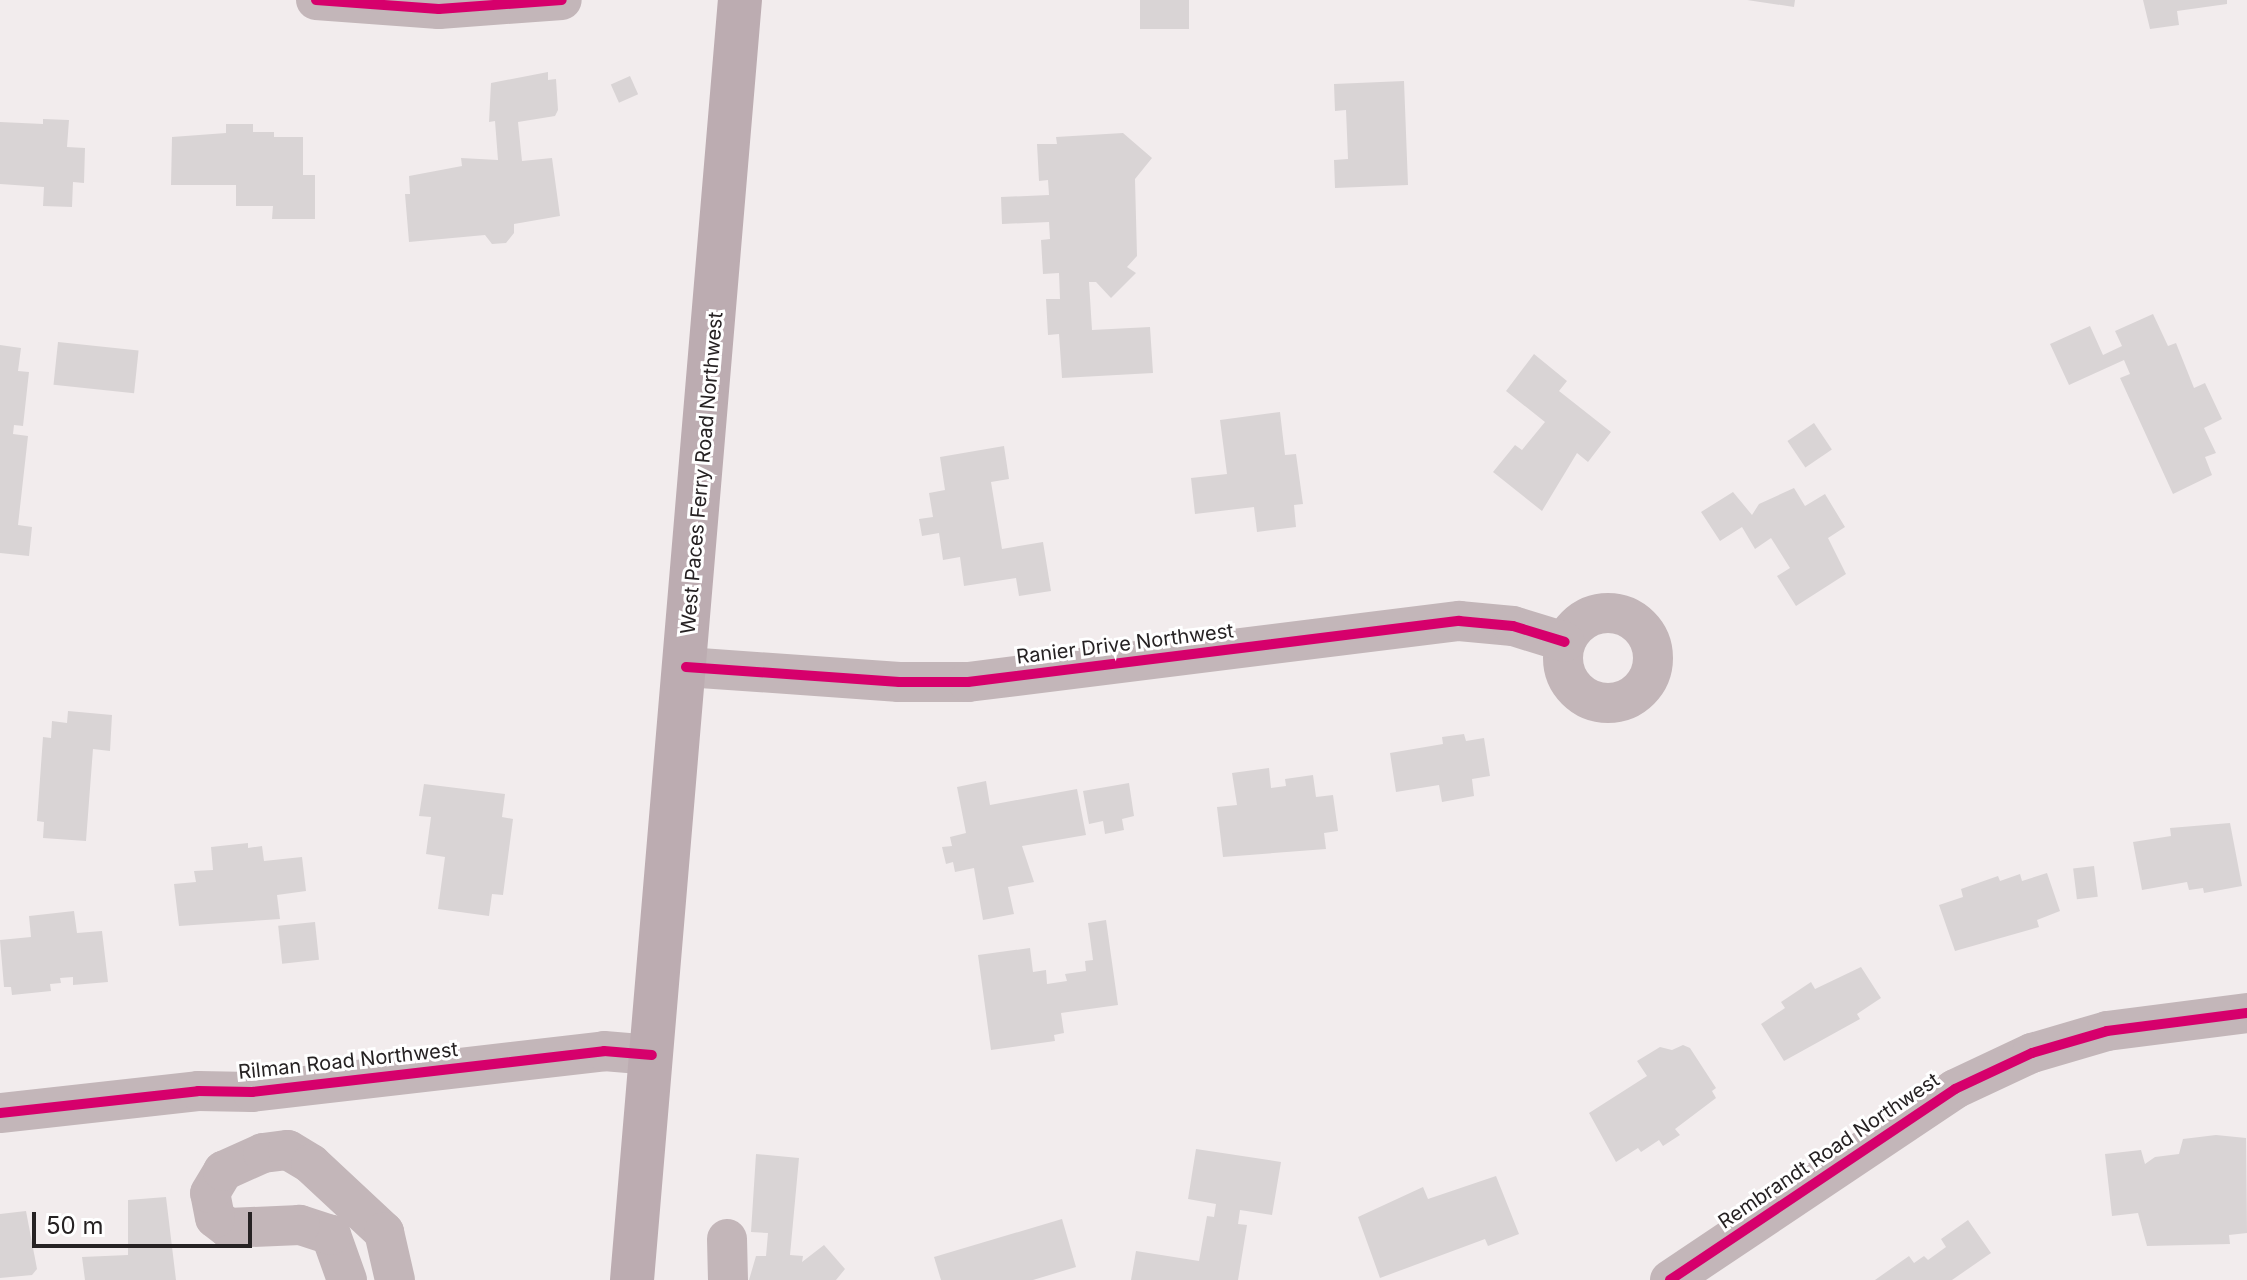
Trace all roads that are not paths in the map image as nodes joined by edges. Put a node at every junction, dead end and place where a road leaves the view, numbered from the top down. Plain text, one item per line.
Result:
1 (316, 0) edge
2 (562, 0) edge
3 (740, 0) edge
4 (1565, 642) dead end
5 (686, 667) junction
6 (2247, 1013) edge
7 (652, 1055) junction
8 (281, 1088) junction
9 (0, 1113) edge
10 (288, 1150) junction
11 (727, 1239) dead end
12 (347, 1280) edge
13 (395, 1280) edge
14 (632, 1280) edge
15 (728, 1280) edge
16 (1670, 1280) edge

1 - 2 street
3 - 5 main road, West Paces Ferry Road Northwest
4 - 5 street, Ranier Drive Northwest
5 - 7 main road, West Paces Ferry Road Northwest
6 - 16 street, Rembrandt Road Northwest
7 - 8 street, Rilman Road Northwest
7 - 14 main road, West Paces Ferry Road Northwest
8 - 9 street, Rilman Road Northwest
8 - 10 street
10 - 12 street
10 - 13 street
11 - 15 street

